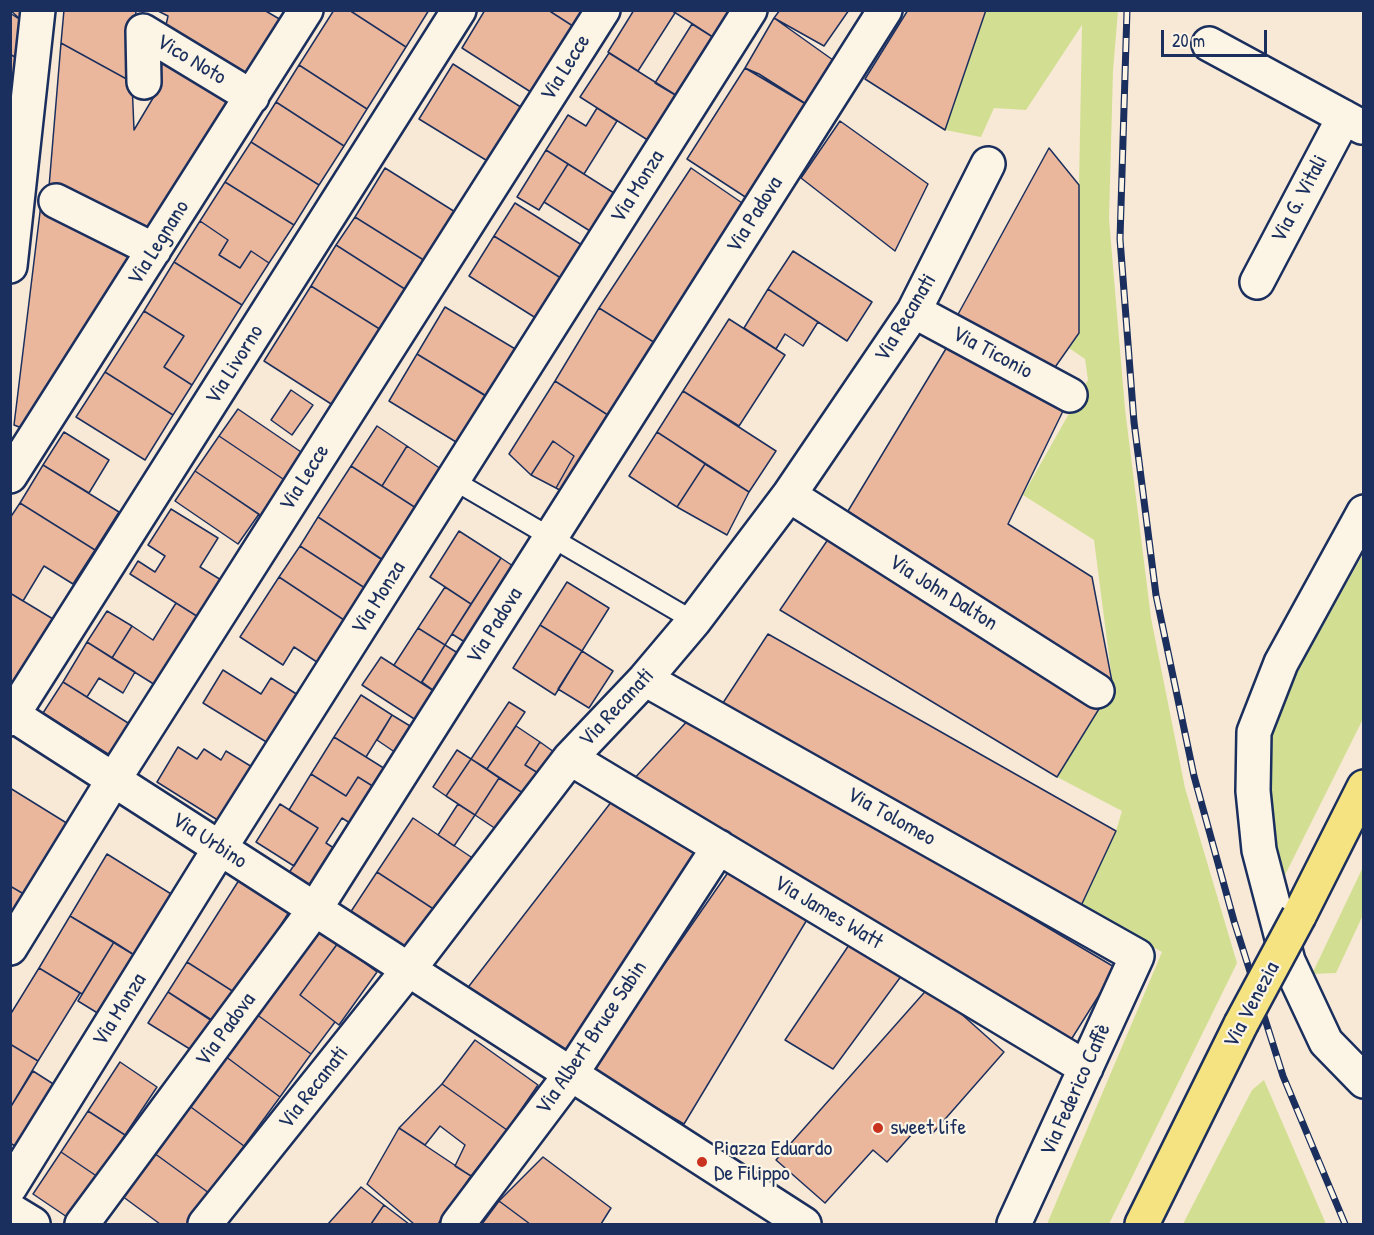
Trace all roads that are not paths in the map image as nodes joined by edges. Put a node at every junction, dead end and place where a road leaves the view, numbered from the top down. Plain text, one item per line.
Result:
1 (38, 10) edge
2 (306, 10) edge
3 (459, 10) edge
4 (603, 10) edge
5 (750, 10) edge
6 (885, 10) edge
7 (1209, 44) dead end
8 (144, 82) dead end
9 (252, 97) junction
10 (1354, 123) edge
11 (988, 164) dead end
12 (56, 201) dead end
13 (154, 250) junction
14 (10, 266) edge
15 (1257, 282) dead end
16 (914, 312) junction
17 (1070, 395) dead end
18 (10, 476) edge
19 (453, 480) junction
20 (789, 495) junction
21 (1364, 512) edge
22 (552, 537) junction
23 (694, 621) junction
24 (645, 679) junction
25 (1097, 691) dead end
26 (11, 715) edge
27 (570, 758) junction
28 (114, 779) junction
29 (1364, 787) edge
30 (719, 847) junction
31 (220, 848) junction
32 (315, 909) junction
33 (10, 948) edge
34 (1137, 956) joint
35 (409, 969) junction
36 (1086, 1068) junction
37 (1361, 1071) edge
38 (571, 1074) junction
39 (10, 1187) edge
40 (10, 1210) edge
41 (33, 1224) edge
42 (82, 1224) edge
43 (205, 1224) edge
44 (458, 1224) edge
45 (804, 1224) edge
46 (1014, 1224) edge
47 (1142, 1224) edge

1 - 14 street
2 - 9 street, Via Legnano
3 - 26 street, Via Livorno
4 - 28 street, Via Lecce
5 - 19 street, Via Monza
6 - 22 street, Via Padova
7 - 10 street, Via G. Vitali
8 - 9 street, Vico Noto
9 - 13 street, Via Legnano
10 - 15 street, Via G. Vitali
11 - 16 street, Via Recanati
12 - 13 street
13 - 18 street, Via Legnano
16 - 17 street, Via Ticonio
16 - 20 street, Via Recanati
19 - 22 lane
19 - 31 street, Via Monza
20 - 23 street, Via Recanati
20 - 25 street, Via John Dalton
21 - 37 street
22 - 23 lane
22 - 32 street, Via Padova
23 - 24 street, Via Recanati
24 - 27 street, Via Recanati
24 - 34 street, Via Tolomeo
26 - 28 street, Via Urbino
27 - 30 street, Via James Watt
27 - 35 street, Via Recanati
28 - 31 street, Via Urbino
28 - 33 street, Via Lecce
29 - 47 main road, Via Venezia, bridge
30 - 36 street, Via James Watt
30 - 38 street, Via Albert Bruce Sabin
31 - 32 street, Via Urbino
31 - 39 street, Via Monza
32 - 35 street, Via Urbino
32 - 42 street, Via Padova
34 - 36 street, Via Federico Caffè
35 - 38 street, Via Urbino
35 - 43 street, Via Recanati
36 - 46 street, Via Federico Caffè
38 - 44 street, Via Albert Bruce Sabin
38 - 45 street, Via Urbino
40 - 41 street

